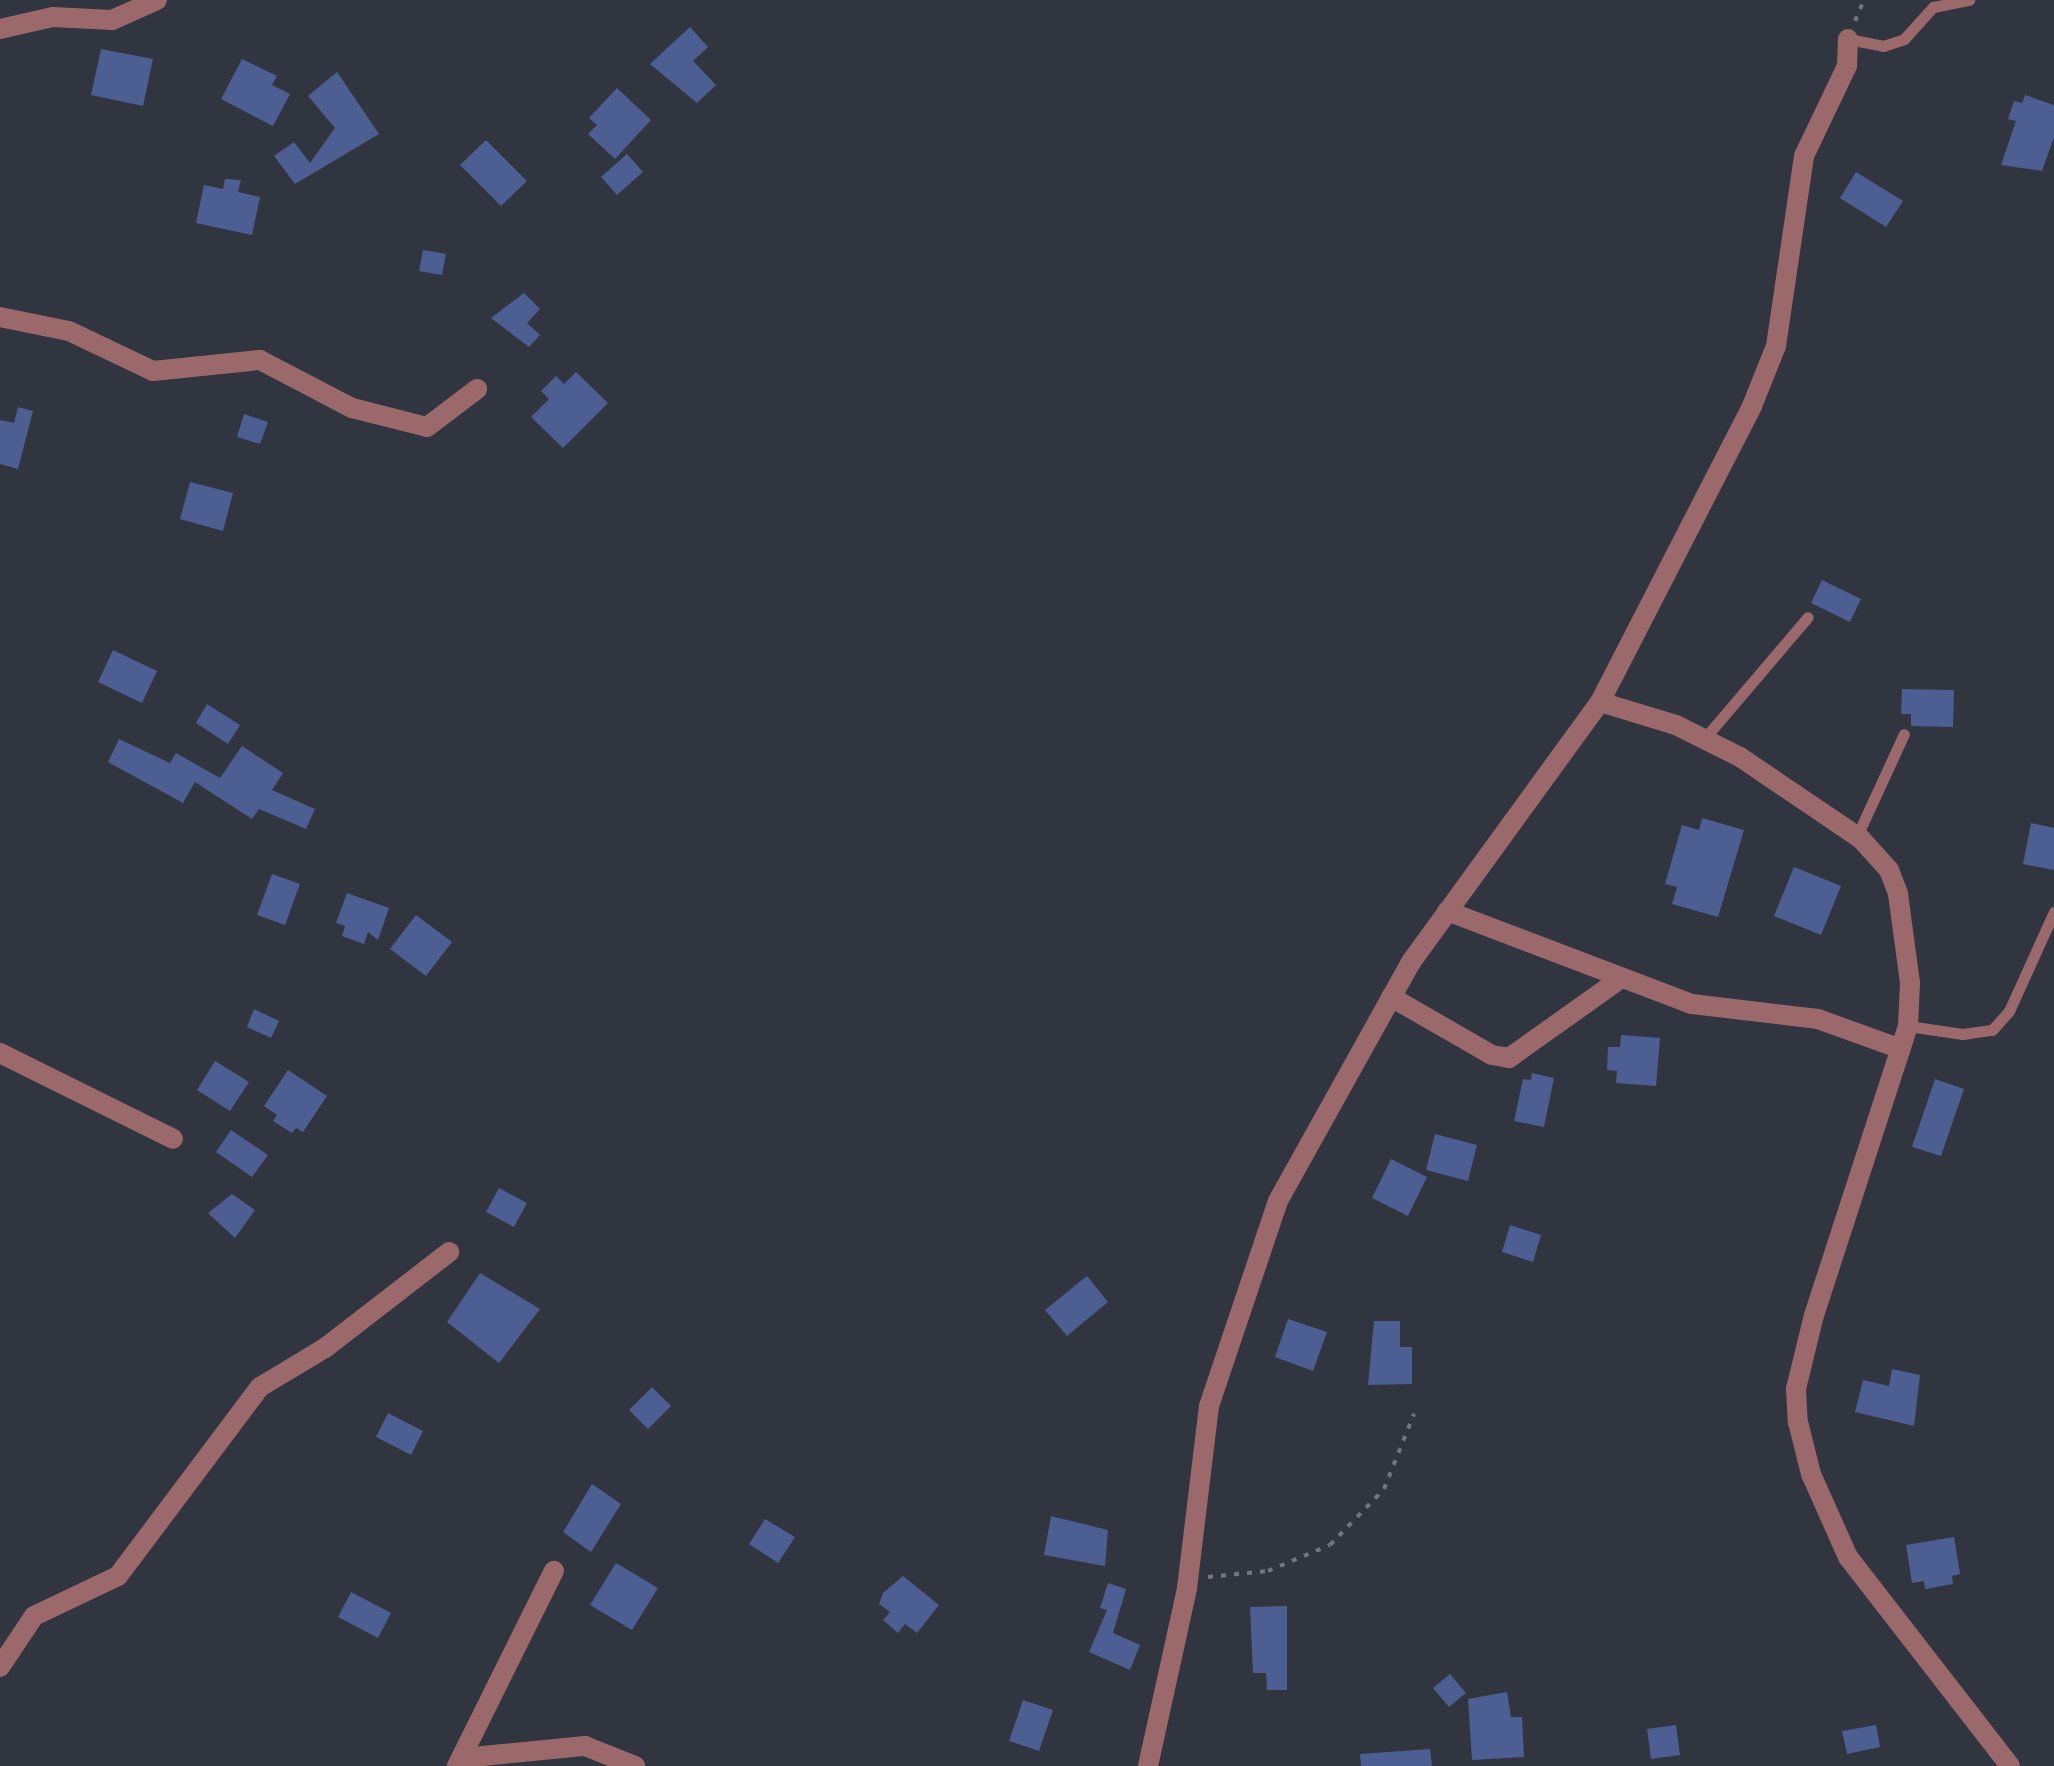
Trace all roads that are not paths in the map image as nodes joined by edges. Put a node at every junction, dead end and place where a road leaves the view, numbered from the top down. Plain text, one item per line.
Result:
1 (158, 0) edge
2 (1969, 0) edge
3 (0, 29) edge
4 (1848, 39) joint
5 (0, 317) edge
6 (476, 389) dead end
7 (1808, 617) dead end
8 (1600, 702) junction
9 (1904, 734) dead end
10 (1704, 738) junction
11 (1856, 836) junction
12 (1447, 911) junction
13 (2054, 912) edge
14 (1620, 978) junction
15 (1391, 997) junction
16 (1908, 1026) junction
17 (1902, 1048) junction
18 (0, 1053) edge
19 (173, 1139) dead end
20 (449, 1252) dead end
21 (554, 1571) dead end
22 (0, 1668) edge
23 (460, 1762) edge
24 (635, 1766) edge
25 (1148, 1766) edge
26 (2010, 1766) edge

1 - 3 street
2 - 4 lane
4 - 8 street
5 - 6 street
7 - 10 lane
8 - 10 street
8 - 12 street
9 - 11 lane
10 - 11 street
11 - 16 street
12 - 14 street
12 - 15 street
13 - 16 lane
14 - 15 street
14 - 17 street
15 - 25 street
16 - 17 street
17 - 26 street
18 - 19 street
20 - 22 street
21 - 23 street
23 - 24 street

